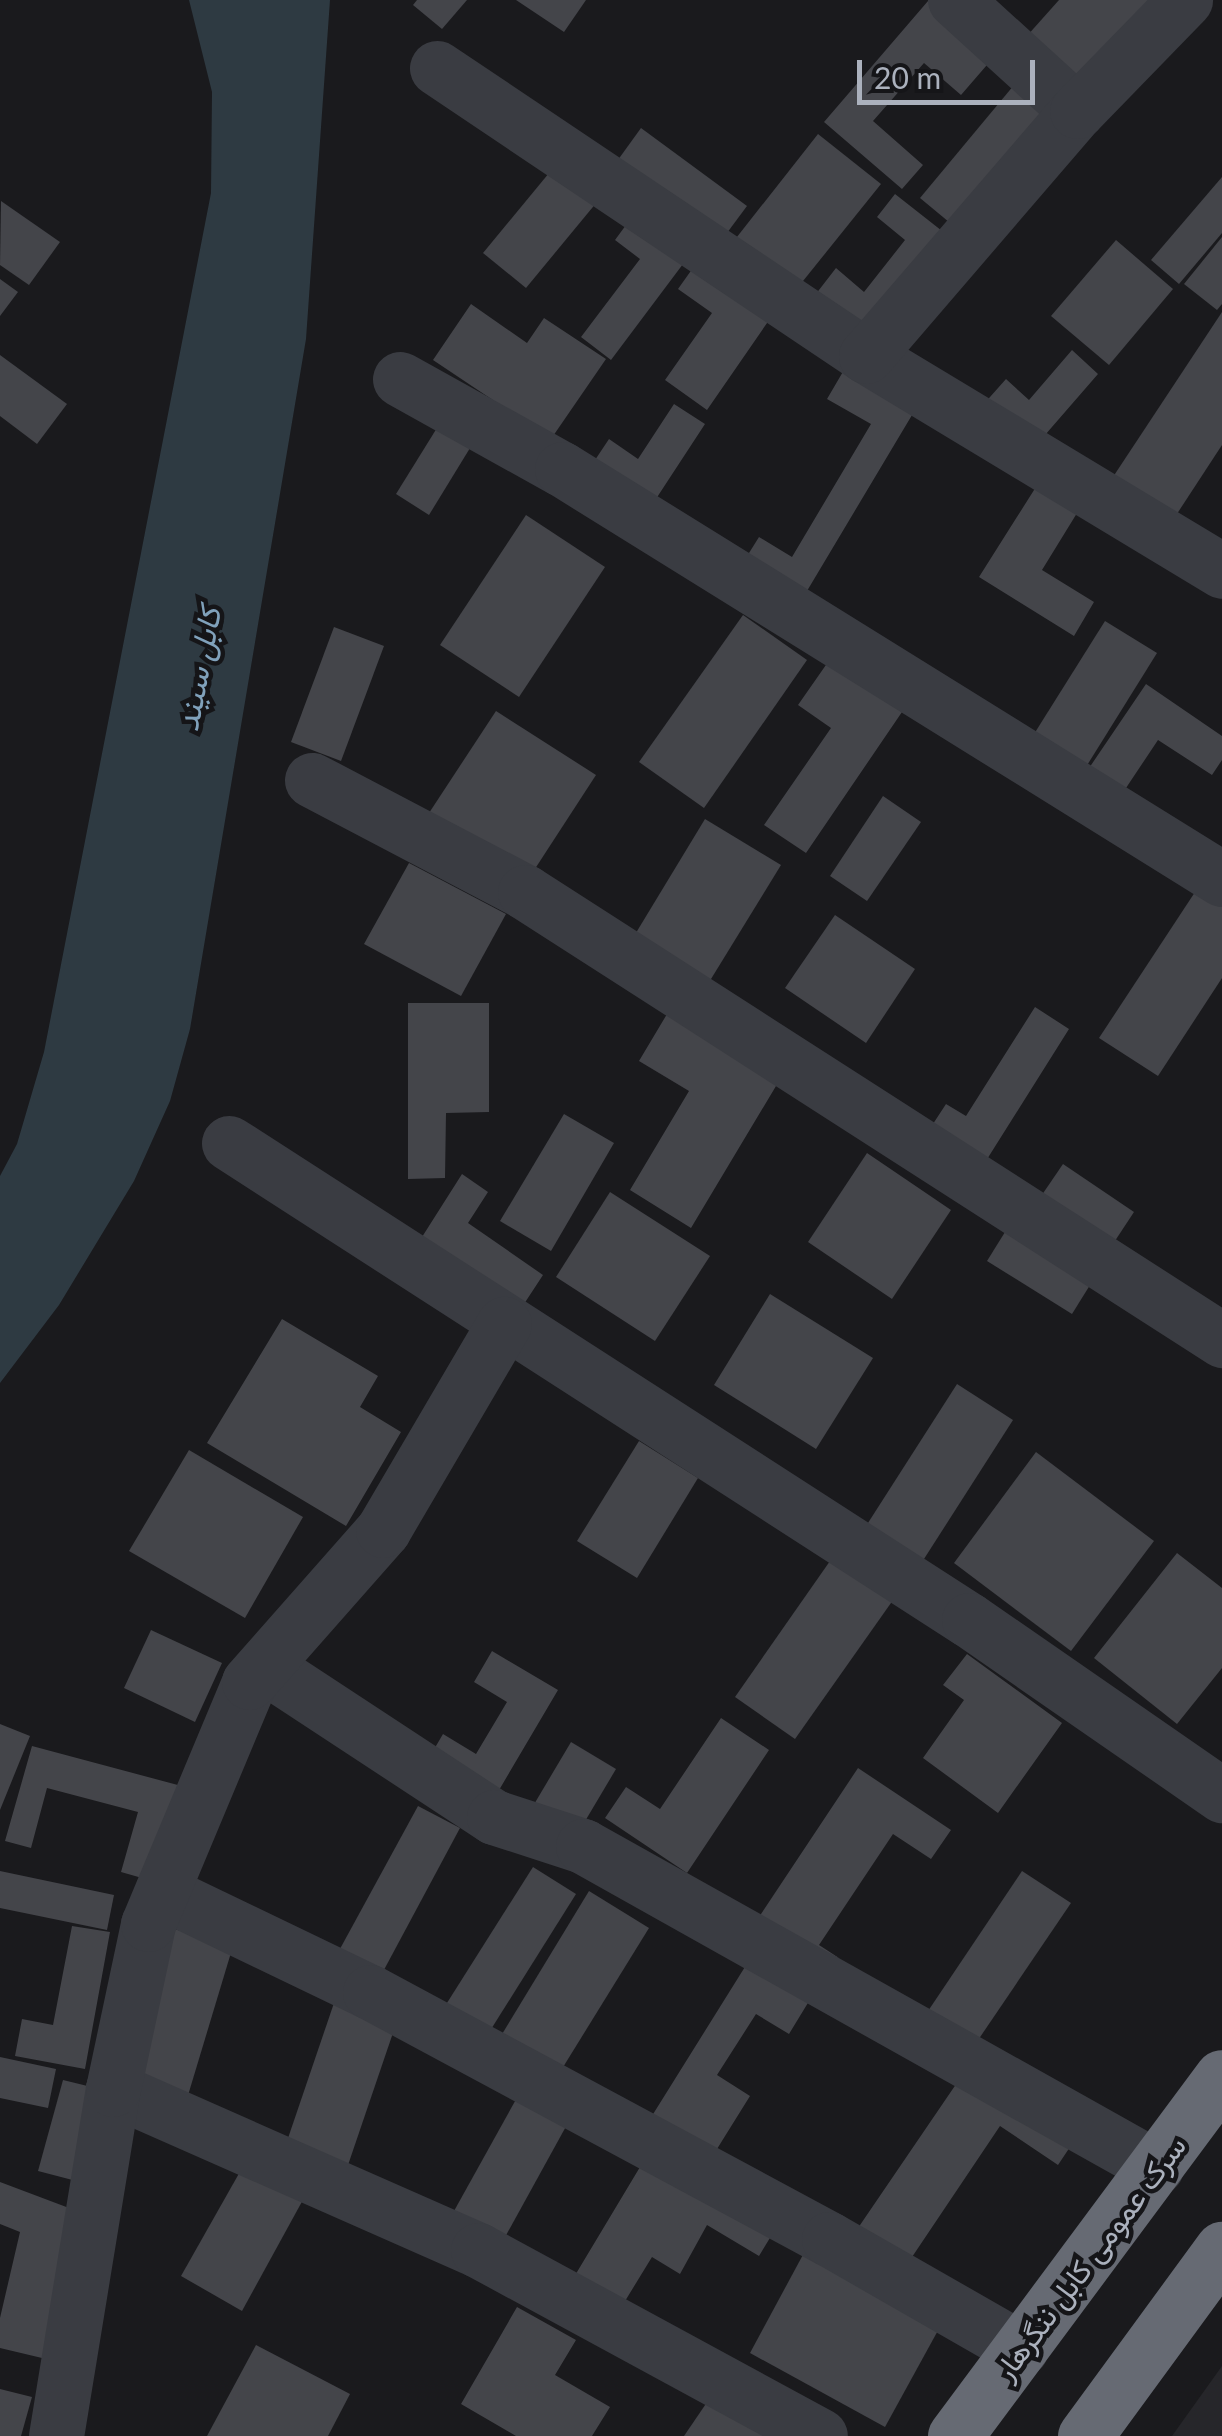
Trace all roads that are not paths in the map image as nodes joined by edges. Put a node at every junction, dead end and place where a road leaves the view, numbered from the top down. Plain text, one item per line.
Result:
1 (955, 0) edge
2 (1185, 0) edge
3 (437, 68) dead end
4 (1077, 111) junction
5 (866, 356) junction
6 (400, 379) dead end
7 (1222, 572) edge
8 (312, 780) dead end
9 (1222, 879) edge
10 (229, 1143) dead end
11 (504, 1324) junction
12 (1222, 1340) edge
13 (264, 1666) junction
14 (1222, 1794) edge
15 (164, 1893) junction
16 (1222, 2076) edge
17 (113, 2089) junction
18 (1156, 2167) junction
19 (1222, 2249) edge
20 (1021, 2349) junction
21 (56, 2436) edge
22 (820, 2436) edge
23 (955, 2436) edge
24 (1085, 2436) edge

1 - 4 street
2 - 4 street
3 - 5 street
4 - 5 street
5 - 7 street
6 - 9 street
8 - 12 street
10 - 11 street
11 - 13 street
11 - 14 street
13 - 15 street
13 - 18 street
15 - 17 street
15 - 20 street
16 - 18 highway, سرک عمومی کابل ننگرهار
17 - 21 street
17 - 22 street
18 - 20 highway, سرک عمومی کابل ننگرهار
19 - 24 highway
20 - 23 highway, سرک عمومی کابل ننگرهار

